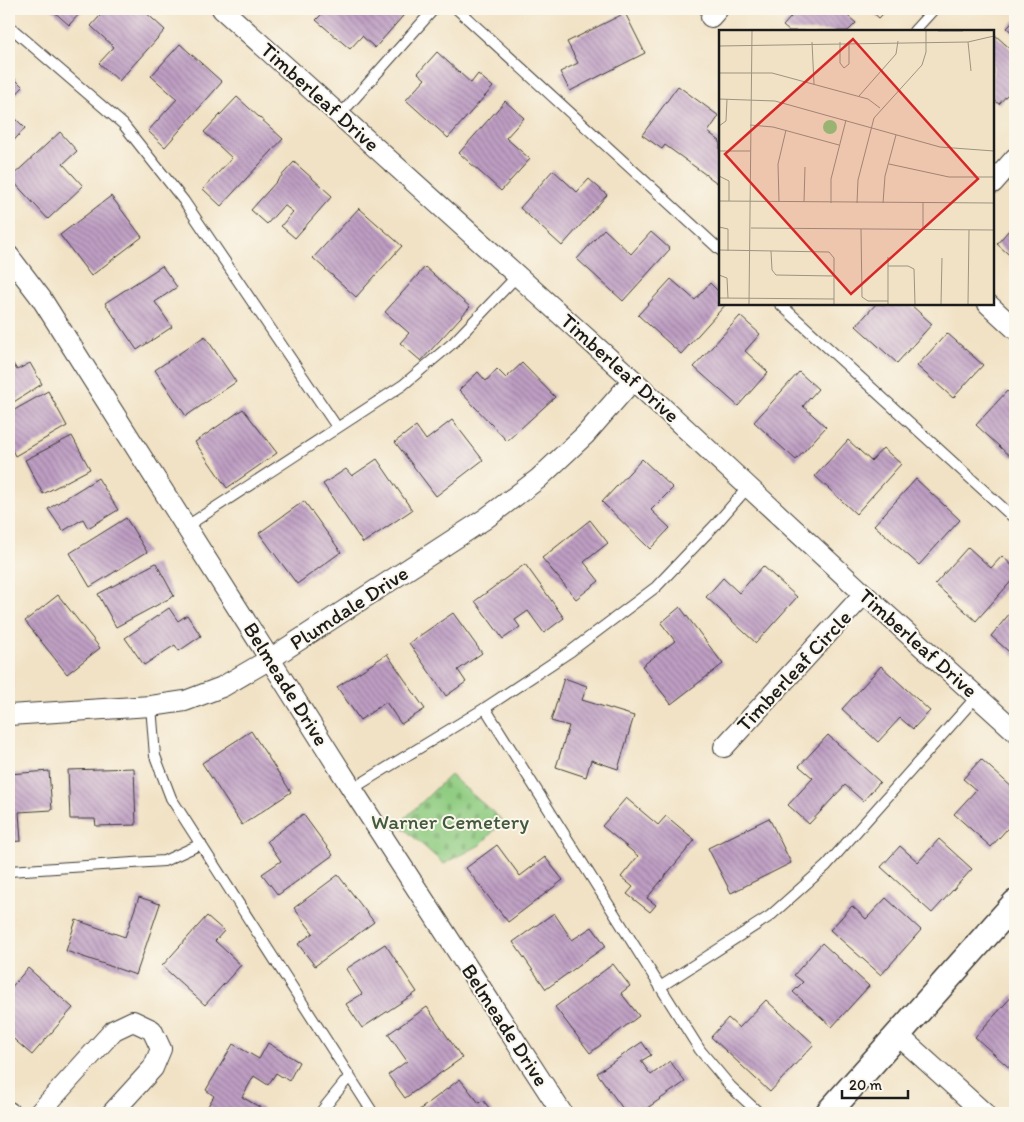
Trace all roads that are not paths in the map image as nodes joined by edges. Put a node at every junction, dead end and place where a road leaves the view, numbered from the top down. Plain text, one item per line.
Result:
1 (222, 9) edge
2 (434, 9) edge
3 (457, 9) edge
4 (934, 9) edge
5 (9, 26) edge
6 (915, 30) edge
7 (340, 115) junction
8 (1015, 158) edge
9 (994, 182) edge
10 (719, 248) edge
11 (9, 256) edge
12 (518, 275) junction
13 (781, 305) edge
14 (989, 305) edge
15 (1015, 329) edge
16 (633, 380) junction
17 (337, 427) junction
18 (749, 486) junction
19 (1015, 518) edge
20 (187, 526) junction
21 (864, 594) junction
22 (270, 659) junction
23 (976, 696) junction
24 (151, 706) junction
25 (485, 708) junction
26 (9, 715) edge
27 (1015, 731) edge
28 (724, 747) dead end
29 (352, 789) junction
30 (201, 844) junction
31 (9, 871) edge
32 (1015, 903) edge
33 (660, 986) junction
34 (899, 1036) junction
35 (348, 1077) junction
36 (39, 1113) edge
37 (112, 1113) edge
38 (320, 1113) edge
39 (373, 1113) edge
40 (562, 1113) edge
41 (759, 1113) edge
42 (828, 1113) edge
43 (984, 1113) edge

1 - 7 street, Timberleaf Drive
2 - 7 lane
3 - 10 lane
4 - 6 lane
5 - 17 lane
7 - 12 street, Timberleaf Drive
8 - 9 street
11 - 20 street, Belmeade Drive
12 - 16 street, Timberleaf Drive
12 - 17 lane
13 - 19 lane
14 - 15 street
16 - 18 street, Timberleaf Drive
16 - 22 street, Plumdale Drive
17 - 20 lane
18 - 21 street, Timberleaf Drive
18 - 25 lane
20 - 22 street, Belmeade Drive
21 - 23 street, Timberleaf Drive
21 - 28 street, Timberleaf Circle
22 - 24 street, Plumdale Drive
22 - 29 street, Belmeade Drive
23 - 27 street, Timberleaf Drive
23 - 33 lane
24 - 26 street, Plumdale Drive
24 - 30 lane
25 - 29 lane
25 - 33 lane
29 - 40 street, Belmeade Drive
30 - 31 lane
30 - 35 lane
32 - 34 street
33 - 41 lane
34 - 42 street
34 - 43 street
35 - 38 lane
35 - 39 lane
36 - 37 street

